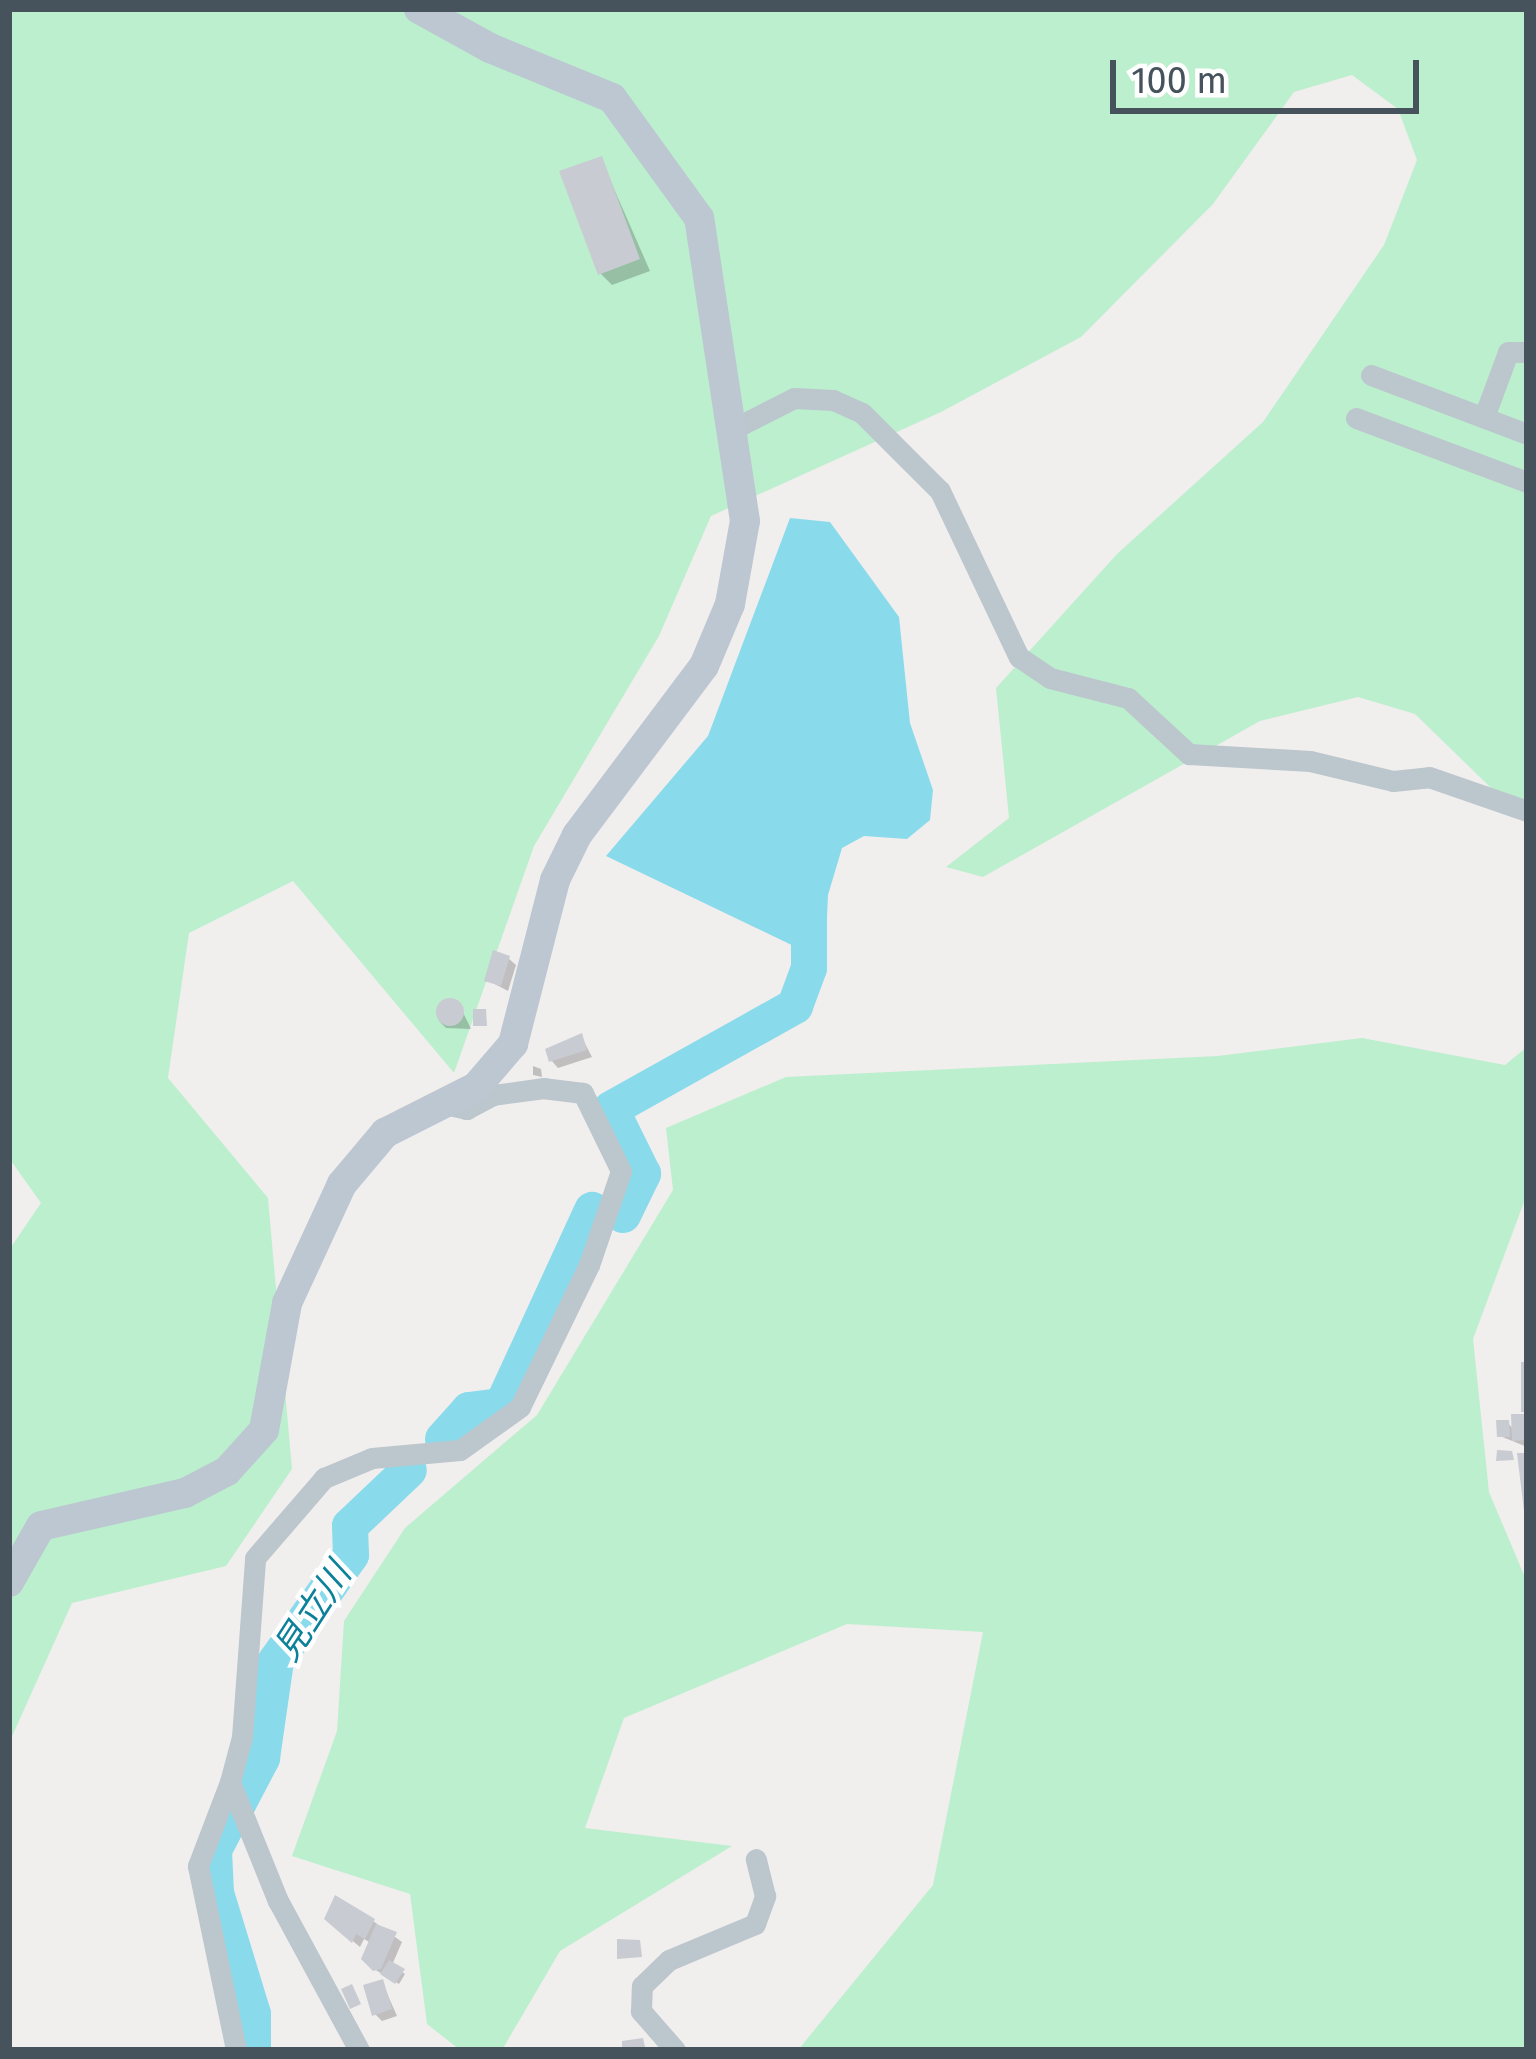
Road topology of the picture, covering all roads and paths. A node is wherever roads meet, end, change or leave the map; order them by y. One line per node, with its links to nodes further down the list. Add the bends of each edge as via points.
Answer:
1 (419, 9): 6 (street, via 490,49 612,98 644,134 704,231 703,281)
2 (1527, 352): 5 (street, via 1508,352)
3 (1371, 375): 5 (street)
4 (1356, 418): 8 (street)
5 (1484, 418): 7 (street)
6 (736, 428): 9 (street, via 803,397 862,413 940,491 1019,657 1050,678 1128,698 1189,754 1310,761 1394,781 1429,777); 10 (street, via 745,521 719,633 704,666 577,835 555,880 513,1044 476,1087)
7 (1527, 434)
8 (1527, 482)
9 (1527, 811)
10 (442, 1103): 11 (street, via 385,1133 343,1184 287,1303 264,1430 226,1471 185,1492 40,1526); 12 (street, via 467,1109 493,1095 583,1093 620,1162 613,1202 520,1407 460,1450 343,1468 307,1491 261,1543 242,1650)
11 (9, 1582)
12 (236, 1797): 14 (street, via 205,1830 198,1866); 15 (street, via 278,1901)
13 (756, 1859): 16 (street, via 765,1896 755,1924 669,1960 642,1986 641,2012)
14 (236, 2050)
15 (359, 2050)
16 (675, 2050)

